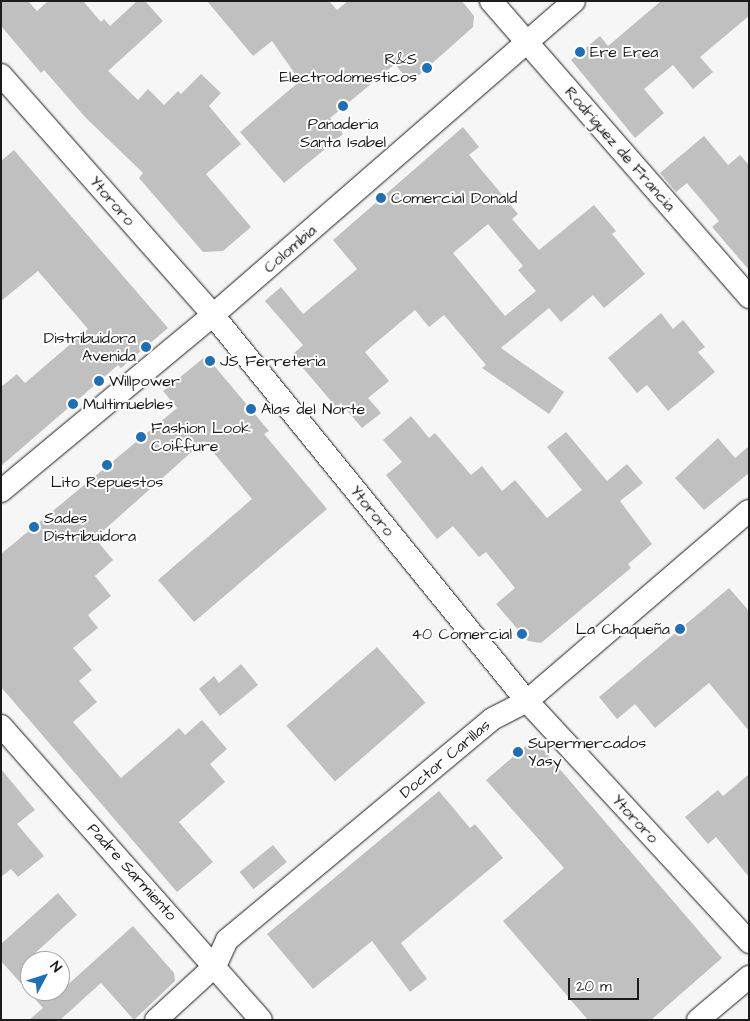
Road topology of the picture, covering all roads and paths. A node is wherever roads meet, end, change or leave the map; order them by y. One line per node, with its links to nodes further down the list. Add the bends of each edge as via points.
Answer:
1 (491, 1): 3 (street, Rodríguez de Francia)
2 (574, 1): 3 (street, Colombia)
3 (527, 43): 5 (street, Rodríguez de Francia); 6 (street, Colombia)
4 (1, 75): 6 (street, Ytororo)
5 (749, 297)
6 (213, 315): 7 (street, Colombia); 9 (street, Ytororo)
7 (1, 491)
8 (749, 511): 9 (street, Doctor Carillas)
9 (527, 701): 11 (street, Ytororo); 12 (street, Doctor Carillas, via 492,719 227,940)
10 (1, 726): 12 (street, Padre Sarmiento)
11 (749, 942)
12 (215, 966): 14 (street, Doctor Carillas); 15 (street, Padre Sarmiento)
13 (749, 977): 16 (street)
14 (156, 1020)
15 (261, 1020)
16 (698, 1020)

